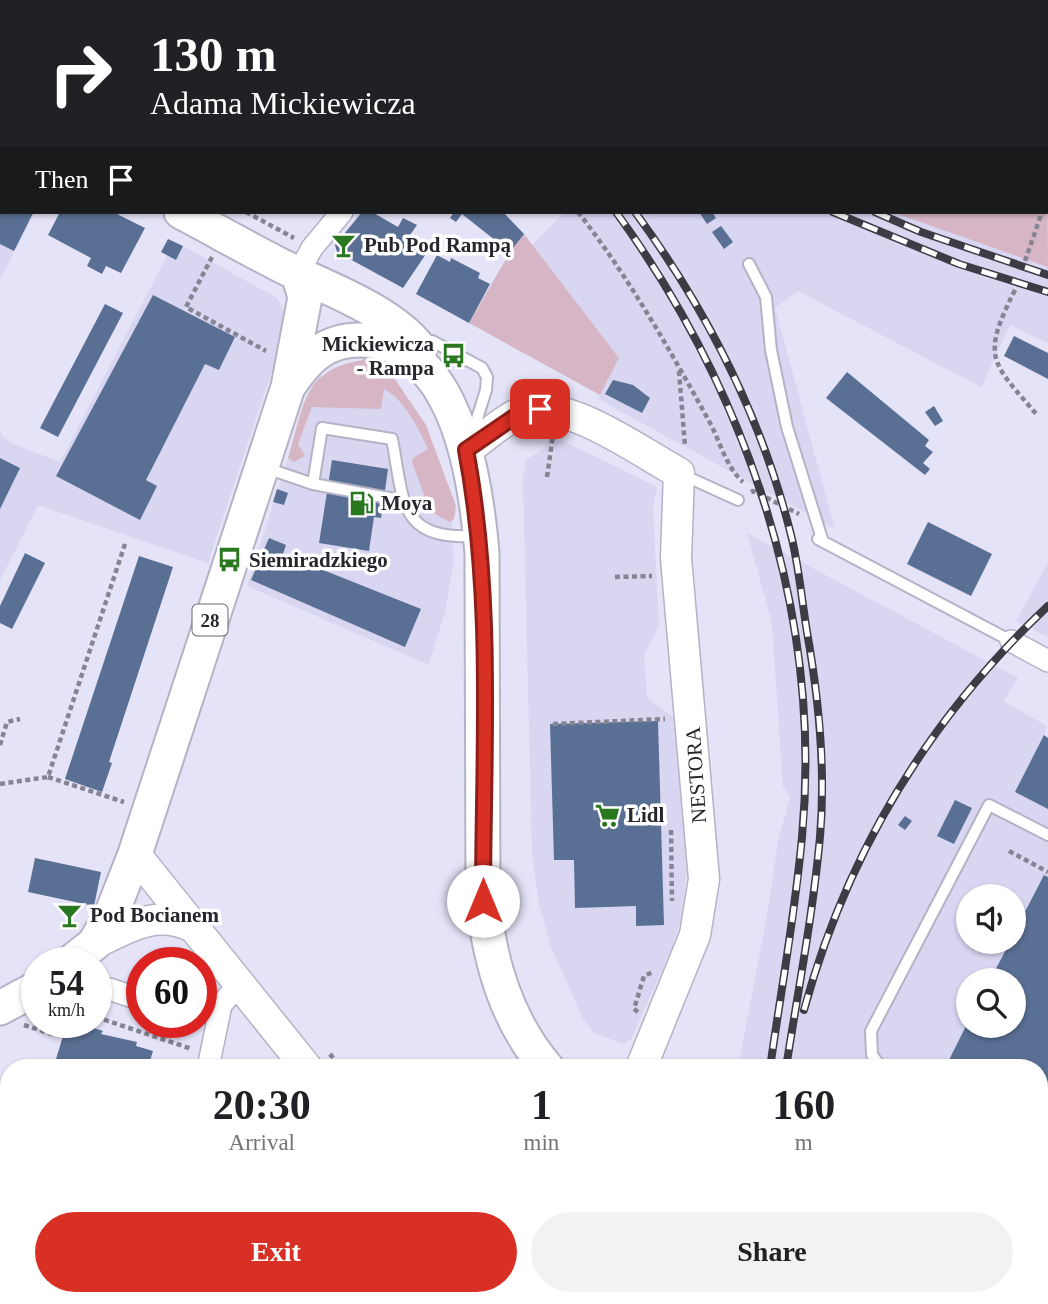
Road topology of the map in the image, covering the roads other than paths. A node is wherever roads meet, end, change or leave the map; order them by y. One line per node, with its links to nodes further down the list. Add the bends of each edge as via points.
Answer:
1 (185, 214): 4 (main road, 28)
2 (340, 214): 4 (street, via 312,248)
3 (749, 264): 15 (lane, via 766,297 771,350 819,540)
4 (298, 274): 5 (main road, 28, via 321,281); 7 (main road, via 305,297)
5 (413, 340): 6 (main road, 28); 8 (lane, via 432,341 482,368 487,377)
6 (435, 379): 7 (main road, 28, via 398,348 372,340 351,340 318,351); 8 (main road, 28)
7 (288, 387): 9 (main road, 28)
8 (466, 450): 10 (street, via 517,415 549,409 578,418); 14 (main road, 28)
9 (260, 466): 11 (lane); 18 (main road, 28)
10 (679, 473): 12 (lane); 30 (street, NESTORA, via 676,558 704,879 695,935)
11 (313, 484): 13 (lane); 13 (lane, via 323,428 392,439)
12 (738, 500)
13 (405, 501): 14 (lane, via 412,519 431,532 447,537)
14 (480, 535): 29 (main road, 28, via 483,901 498,979 516,1024)
15 (1011, 641): 16 (street)
16 (1048, 661)
17 (1048, 835): 31 (lane, via 989,805 871,1031)
18 (135, 854): 19 (street); 20 (main road, 28, via 111,915)
19 (193, 926): 21 (street, via 179,920 147,919); 22 (street)
20 (87, 947)
21 (94, 947)
22 (239, 984): 24 (street); 28 (street)
23 (21, 1001): 25 (main road)
24 (217, 1009)
25 (6, 1014)
26 (208, 1038): 27 (street)
27 (208, 1059)
28 (300, 1059)
29 (541, 1059)
30 (645, 1059)
31 (875, 1059)

